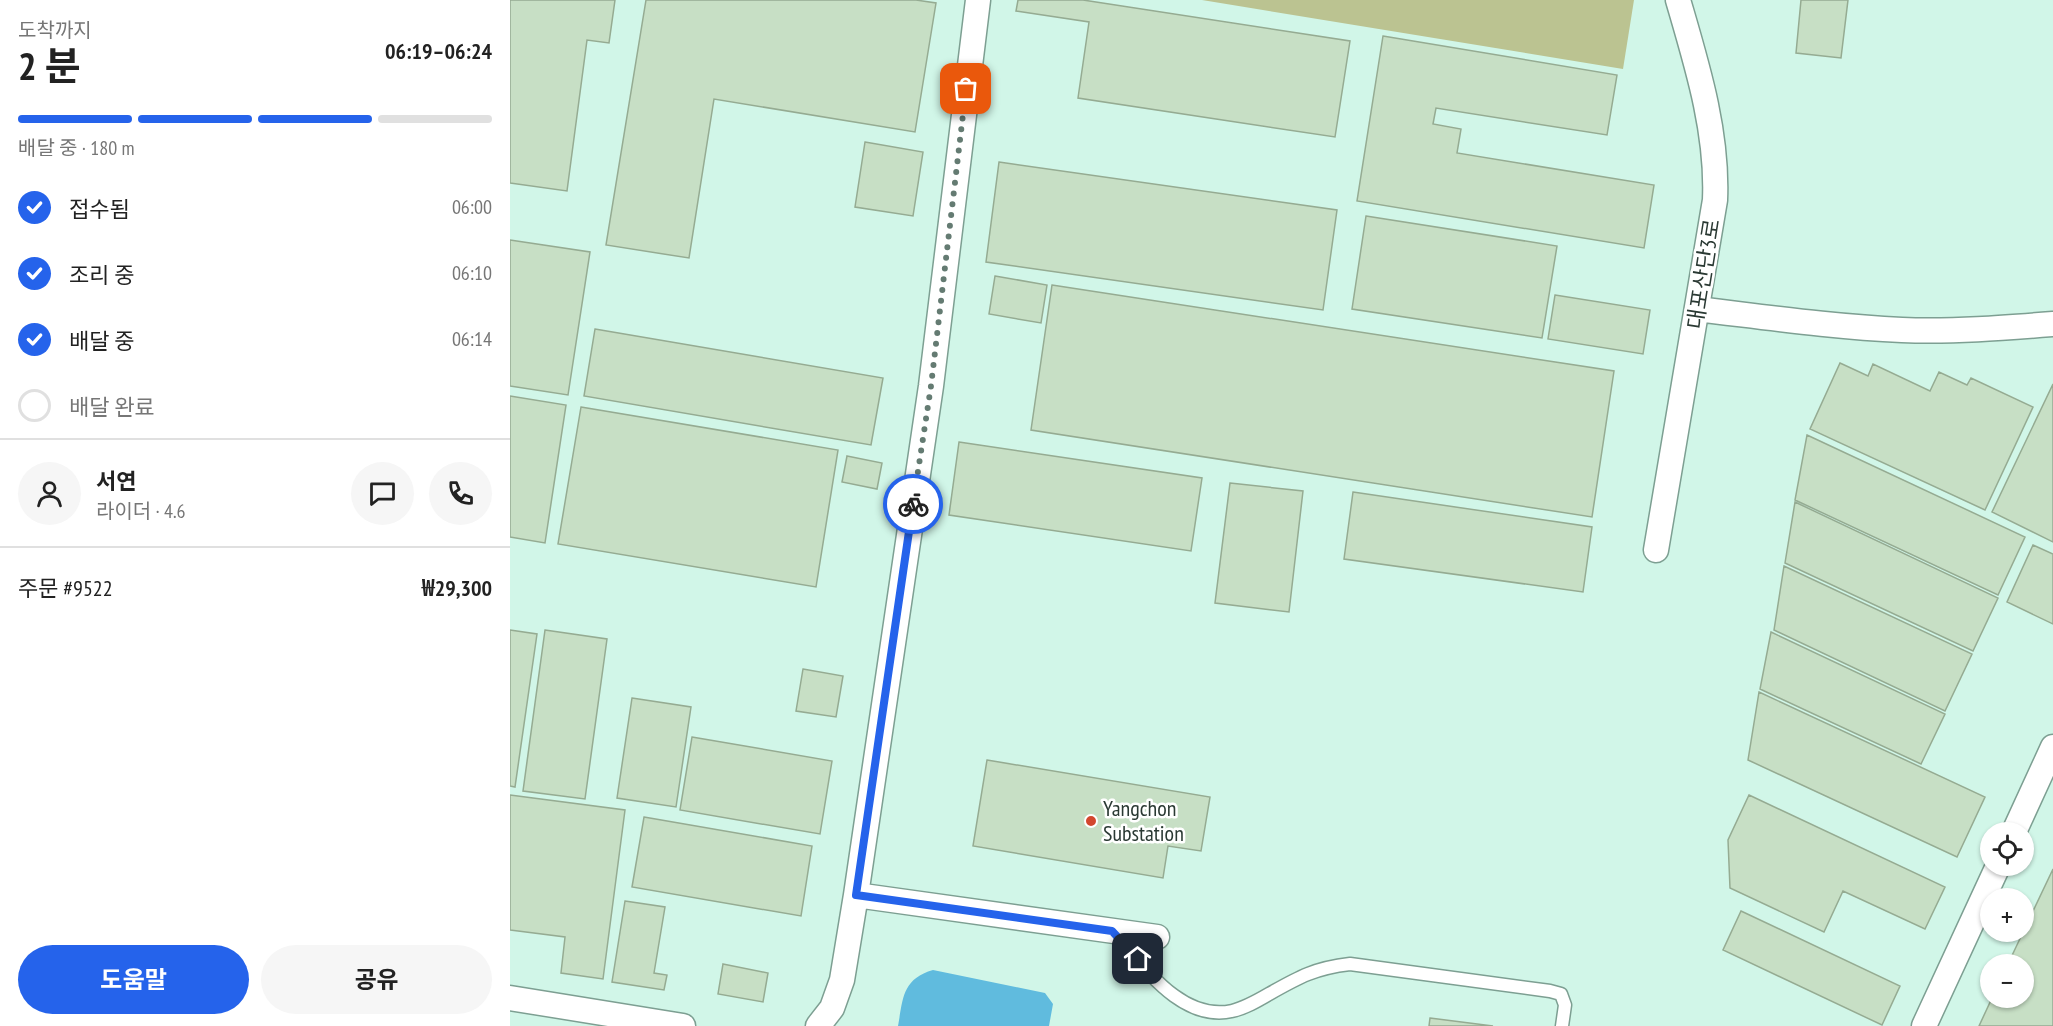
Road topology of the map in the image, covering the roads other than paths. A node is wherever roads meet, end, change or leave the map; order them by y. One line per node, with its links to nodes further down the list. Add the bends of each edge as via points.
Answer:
1 (978, 0): 9 (street, via 931,386)
2 (1678, 0): 3 (street, 대포산단3로, via 1706,102 1716,174)
3 (1697, 309): 4 (street, via 1903,330); 5 (street, 대포산단3로)
4 (2053, 324)
5 (1656, 550)
6 (2053, 747): 7 (street)
7 (2019, 822)
8 (1993, 876): 16 (street)
9 (856, 895): 10 (street); 14 (street, via 842,980 832,1008)
10 (1112, 931): 11 (street); 15 (lane, via 1164,987 1198,1008 1229,1011 1244,1007 1317,969 1350,964 1561,994 1565,1005)
11 (1157, 937)
12 (510, 998): 13 (street)
13 (683, 1026)
14 (818, 1026)
15 (1562, 1026)
16 (1924, 1026)

